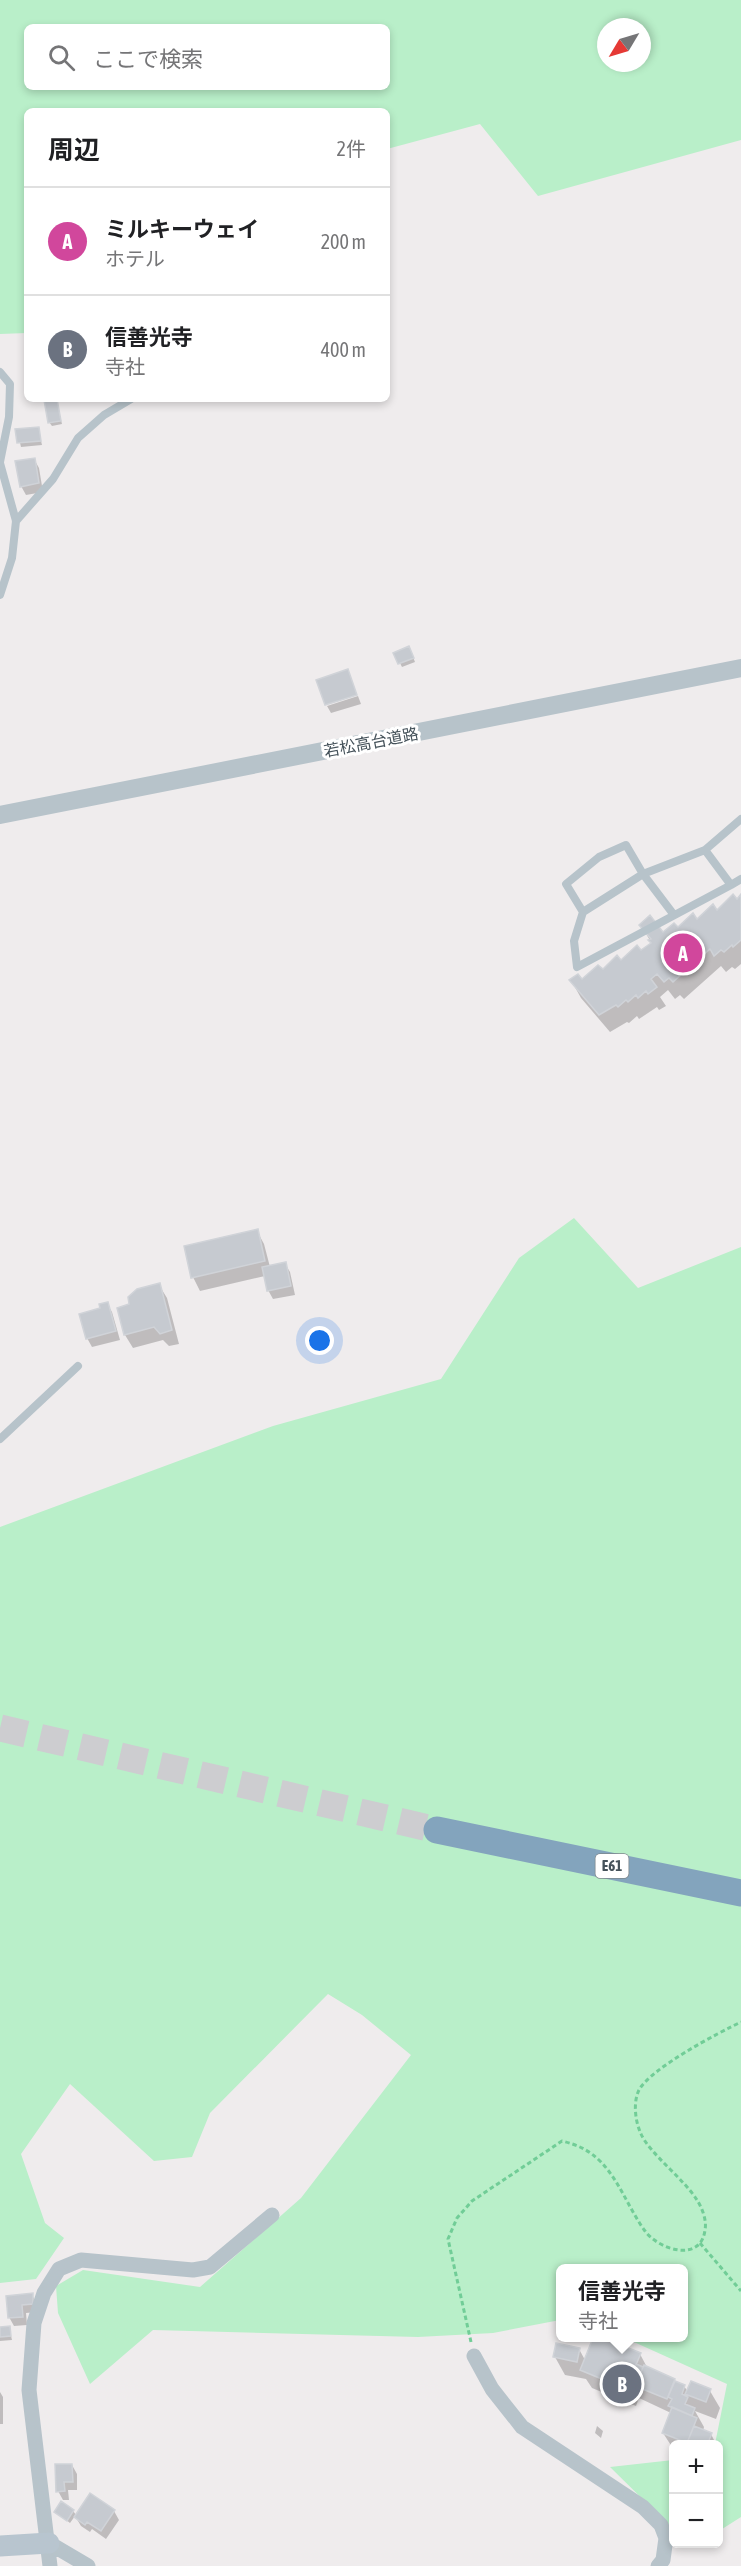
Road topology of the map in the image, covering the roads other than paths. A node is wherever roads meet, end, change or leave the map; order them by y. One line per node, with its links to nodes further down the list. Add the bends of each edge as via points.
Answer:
1 (0, 372): 3 (lane, via 10,384 9,417)
2 (126, 402): 4 (lane, via 78,438 53,479)
3 (0, 463): 4 (lane)
4 (16, 521): 5 (lane, via 12,558)
5 (0, 595)
6 (741, 668): 7 (street, 若松高台道路)
7 (0, 815)
8 (741, 819): 9 (lane)
9 (705, 850): 10 (lane); 12 (lane)
10 (643, 874): 13 (lane); 13 (lane, via 626,845 599,858 566,884); 14 (lane)
11 (741, 879): 12 (lane)
12 (731, 885): 14 (lane)
13 (583, 912): 14 (lane, via 574,941 577,968)
14 (674, 915)
15 (78, 1366): 16 (lane)
16 (0, 1439)
17 (437, 1830): 18 (highway, E61)
18 (741, 1893)
19 (272, 2214): 21 (street, via 210,2266 164,2269 81,2260 59,2269 44,2293 34,2323 29,2390)
20 (474, 2356): 25 (street, via 492,2389 522,2427 643,2507 661,2525 666,2538 663,2560)
21 (49, 2543): 22 (main road); 23 (street); 24 (street)
22 (0, 2546)
23 (50, 2566)
24 (88, 2566)
25 (658, 2566)

